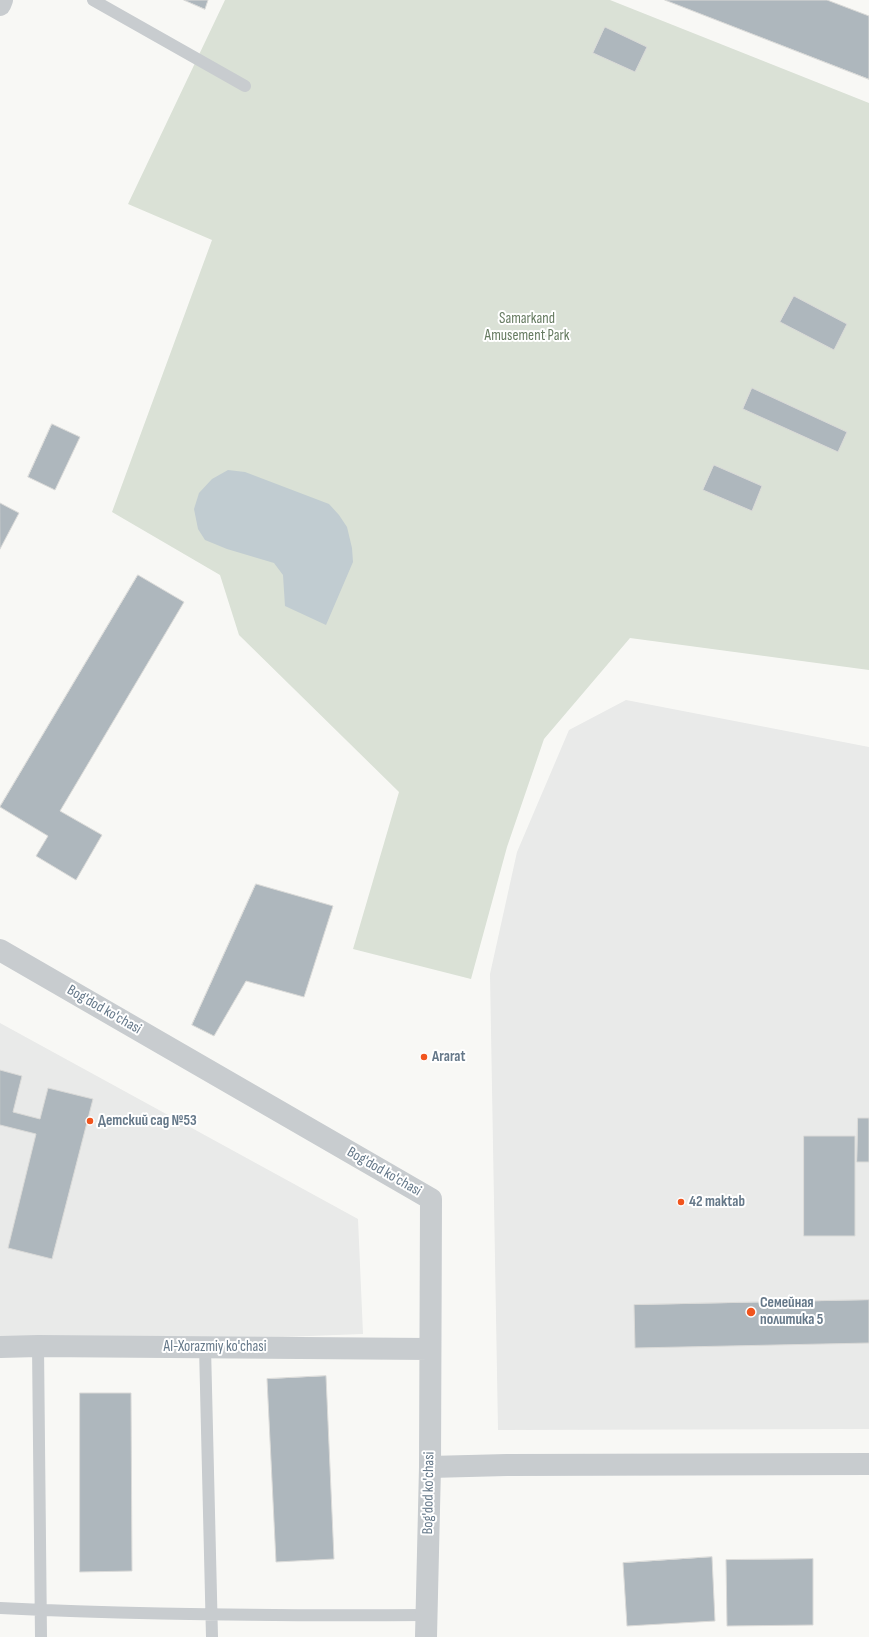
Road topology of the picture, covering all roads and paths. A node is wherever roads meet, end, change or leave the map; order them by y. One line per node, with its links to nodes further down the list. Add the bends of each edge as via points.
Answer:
1 (2, 0): 3 (street)
2 (93, 0): 4 (lane)
3 (0, 5)
4 (245, 86)
5 (0, 950): 9 (street, Bog'dod ko'chasi, via 430,1199)
6 (38, 1346): 7 (street, Al-Xorazmiy ko'chasi); 8 (street, Al-Xorazmiy ko'chasi); 13 (lane)
7 (0, 1347)
8 (205, 1347): 9 (street, Al-Xorazmiy ko'chasi); 14 (lane)
9 (430, 1349): 11 (street, Bog'dod ko'chasi)
10 (869, 1464): 11 (street)
11 (430, 1467): 15 (street, Bog'dod ko'chasi)
12 (0, 1608): 13 (lane)
13 (40, 1610): 14 (lane); 16 (lane)
14 (211, 1614): 15 (lane); 17 (lane)
15 (428, 1615): 18 (street, Bog'dod ko'chasi)
16 (41, 1637)
17 (212, 1637)
18 (426, 1637)

